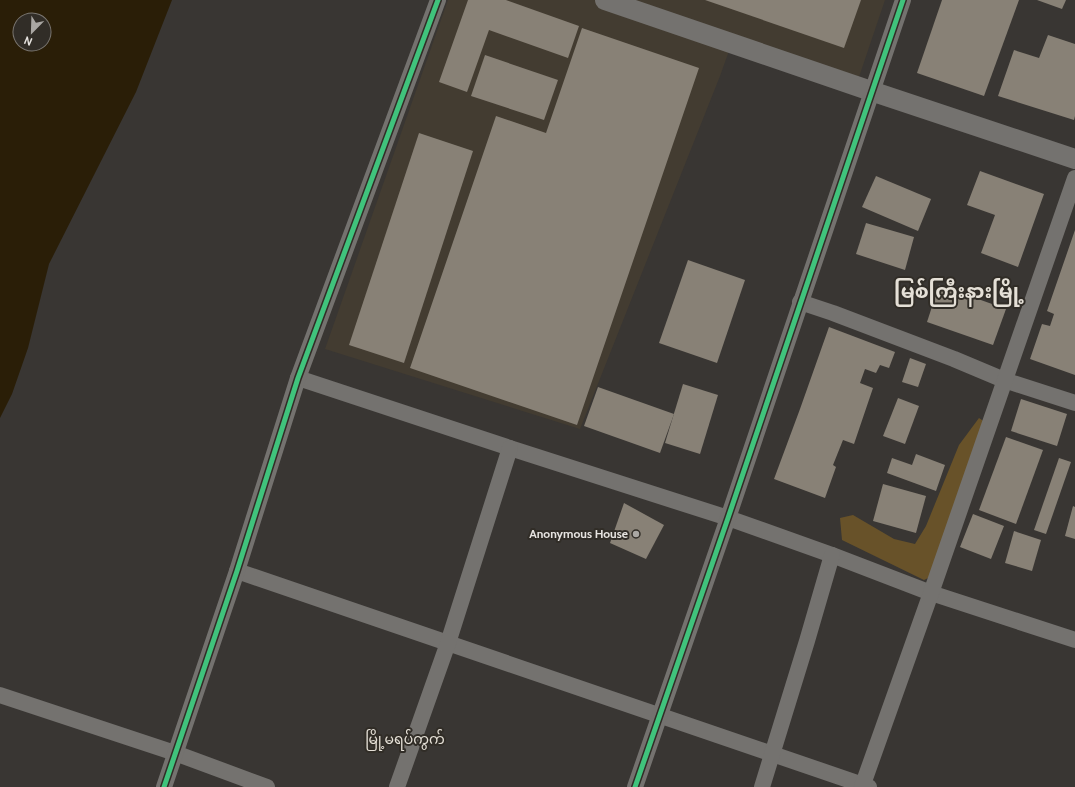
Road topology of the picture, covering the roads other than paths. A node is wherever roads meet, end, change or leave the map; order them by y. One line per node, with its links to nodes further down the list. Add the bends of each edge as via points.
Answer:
1 (438, 0): 8 (street)
2 (605, 0): 4 (street)
3 (903, 0): 4 (street)
4 (871, 91): 5 (street); 7 (street)
5 (1075, 159)
6 (1075, 178): 9 (street)
7 (800, 302): 9 (street); 12 (street)
8 (298, 378): 11 (street); 14 (street)
9 (1004, 380): 10 (street); 15 (street)
10 (1075, 403)
11 (510, 448): 12 (street); 17 (street)
12 (728, 518): 13 (street); 19 (street)
13 (832, 555): 15 (street); 21 (street)
14 (237, 570): 17 (street); 20 (street)
15 (931, 593): 16 (street); 22 (street)
16 (1075, 640)
17 (448, 643): 19 (street); 25 (street)
18 (0, 695): 20 (street)
19 (660, 715): 21 (street); 26 (street)
20 (175, 753): 23 (street); 24 (street)
21 (773, 754): 22 (street); 27 (street)
22 (864, 786)
23 (164, 787)
24 (267, 787)
25 (398, 787)
26 (635, 787)
27 (762, 787)

